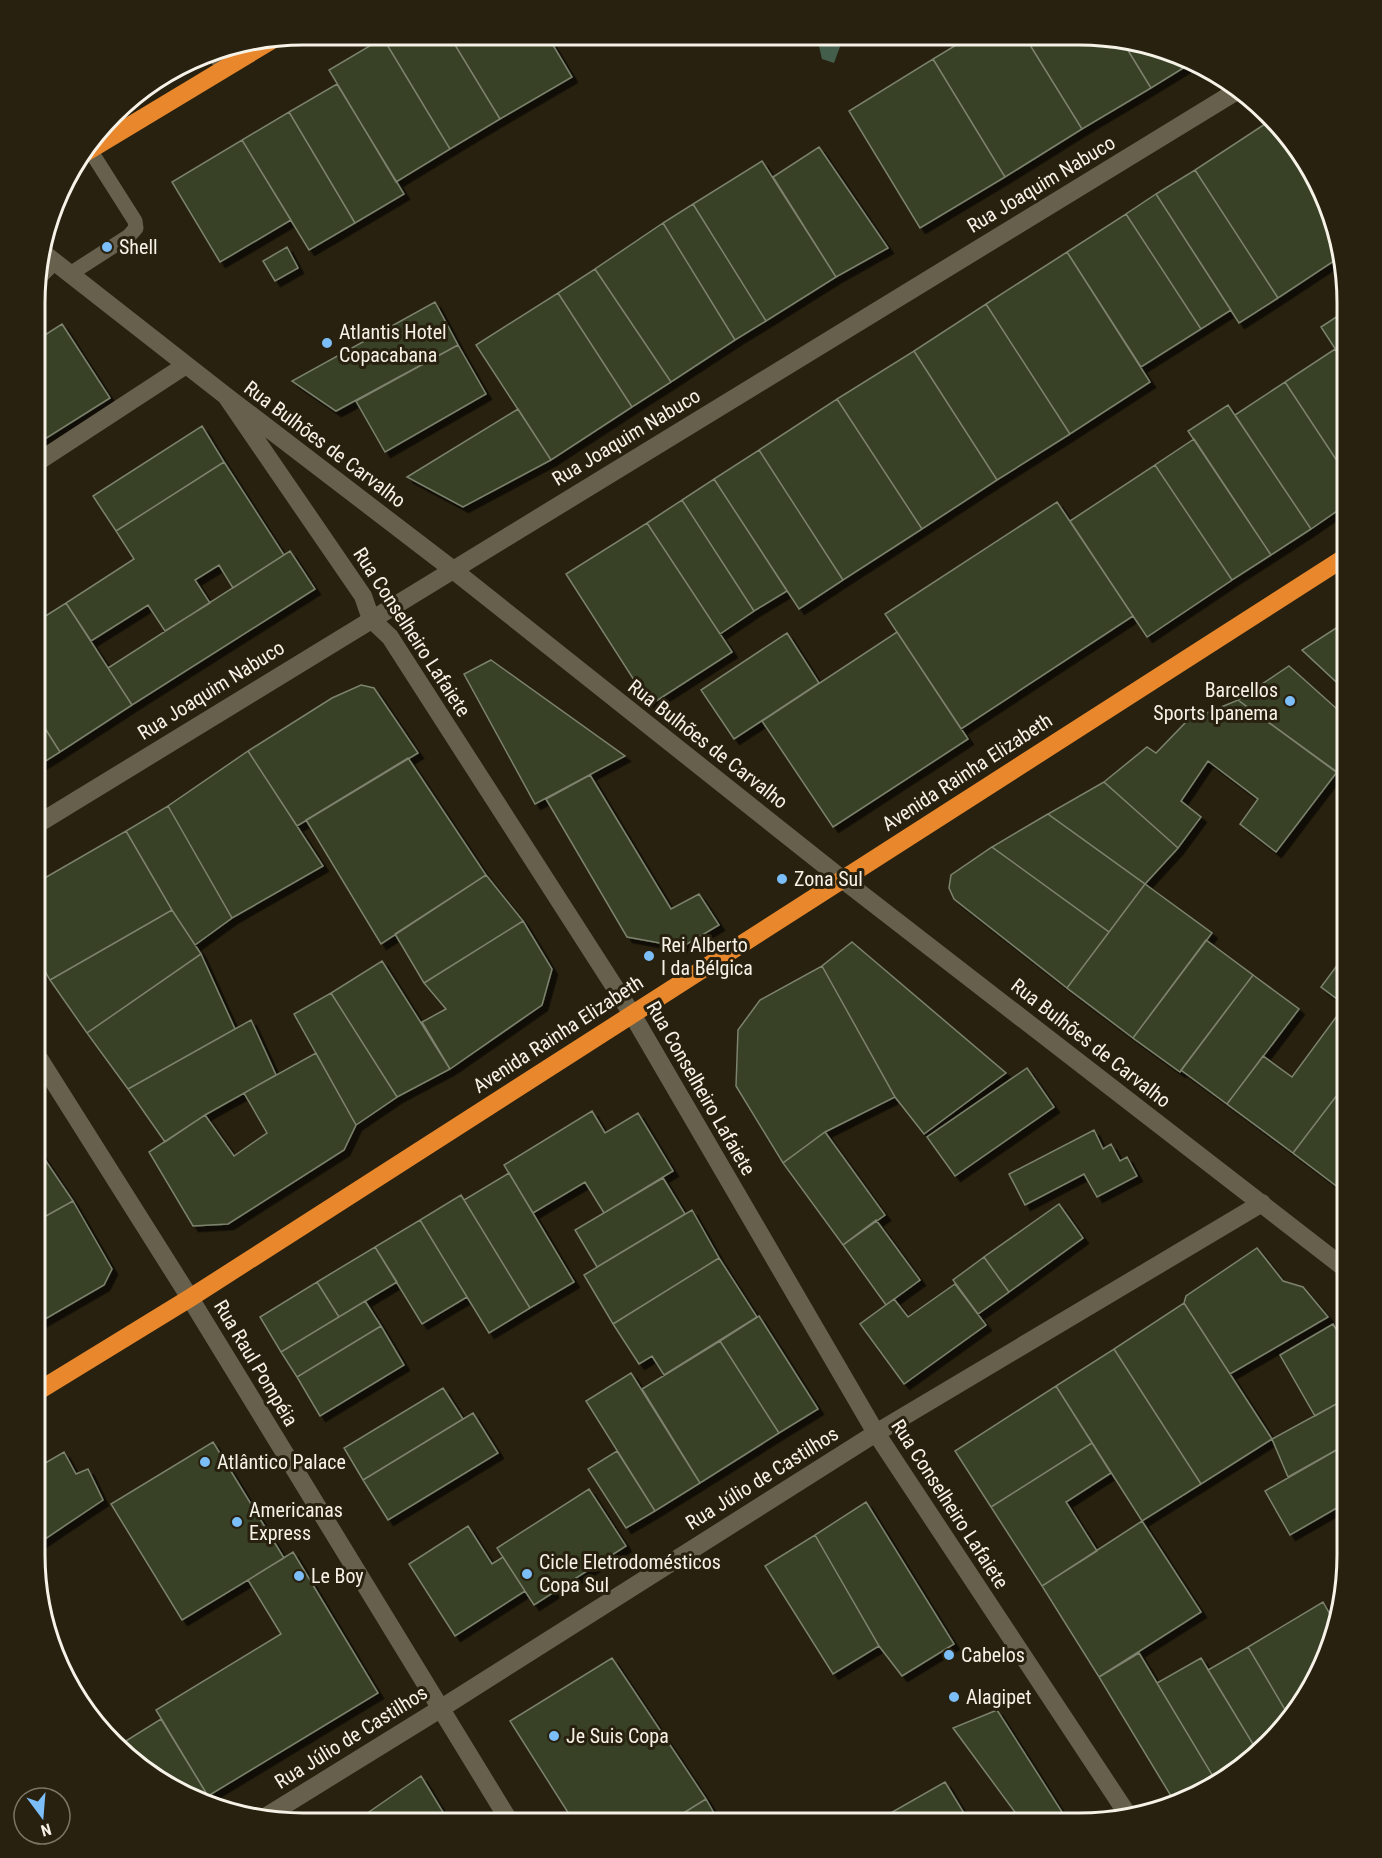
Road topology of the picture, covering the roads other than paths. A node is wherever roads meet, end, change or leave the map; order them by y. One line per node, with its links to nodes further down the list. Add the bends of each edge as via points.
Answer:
1 (256, 49): 3 (highway)
2 (218, 60): 3 (lane)
3 (224, 69): 5 (highway)
4 (1231, 95): 13 (street, Rua Joaquim Nabuco)
5 (100, 144)
6 (90, 158): 8 (lane, via 136,228)
7 (49, 258): 8 (street, Rua Bulhões de Carvalho)
8 (70, 274): 9 (street, Rua Bulhões de Carvalho)
9 (186, 365): 10 (street, Rua Bulhões de Carvalho); 11 (street)
10 (226, 396): 13 (street, Rua Bulhões de Carvalho); 14 (street, Rua Conselheiro Lafaiete, via 363,596)
11 (45, 457)
12 (1337, 562): 16 (highway, Avenida Rainha Elizabeth)
13 (452, 569): 14 (street, Rua Joaquim Nabuco); 16 (street, Rua Bulhões de Carvalho)
14 (371, 618): 15 (street, Rua Joaquim Nabuco); 17 (street, Rua Conselheiro Lafaiete, via 390,637)
15 (45, 819)
16 (842, 879): 17 (highway, Avenida Rainha Elizabeth); 19 (street, Rua Bulhões de Carvalho)
17 (632, 1014): 21 (highway, Avenida Rainha Elizabeth); 23 (street, Rua Conselheiro Lafaiete)
18 (45, 1068): 21 (street, Rua Raul Pompéia)
19 (1262, 1203): 20 (street, Rua Bulhões de Carvalho); 23 (street, Rua Júlio de Castilhos)
20 (1337, 1262)
21 (190, 1298): 22 (highway, Avenida Rainha Elizabeth); 24 (street, Rua Raul Pompéia)
22 (45, 1387)
23 (876, 1433): 24 (street, Rua Júlio de Castilhos); 25 (street, Rua Conselheiro Lafaiete)
24 (440, 1709): 26 (street, Rua Júlio de Castilhos); 27 (street, Rua Raul Pompéia)
25 (1124, 1809)
26 (274, 1811)
27 (499, 1813)

